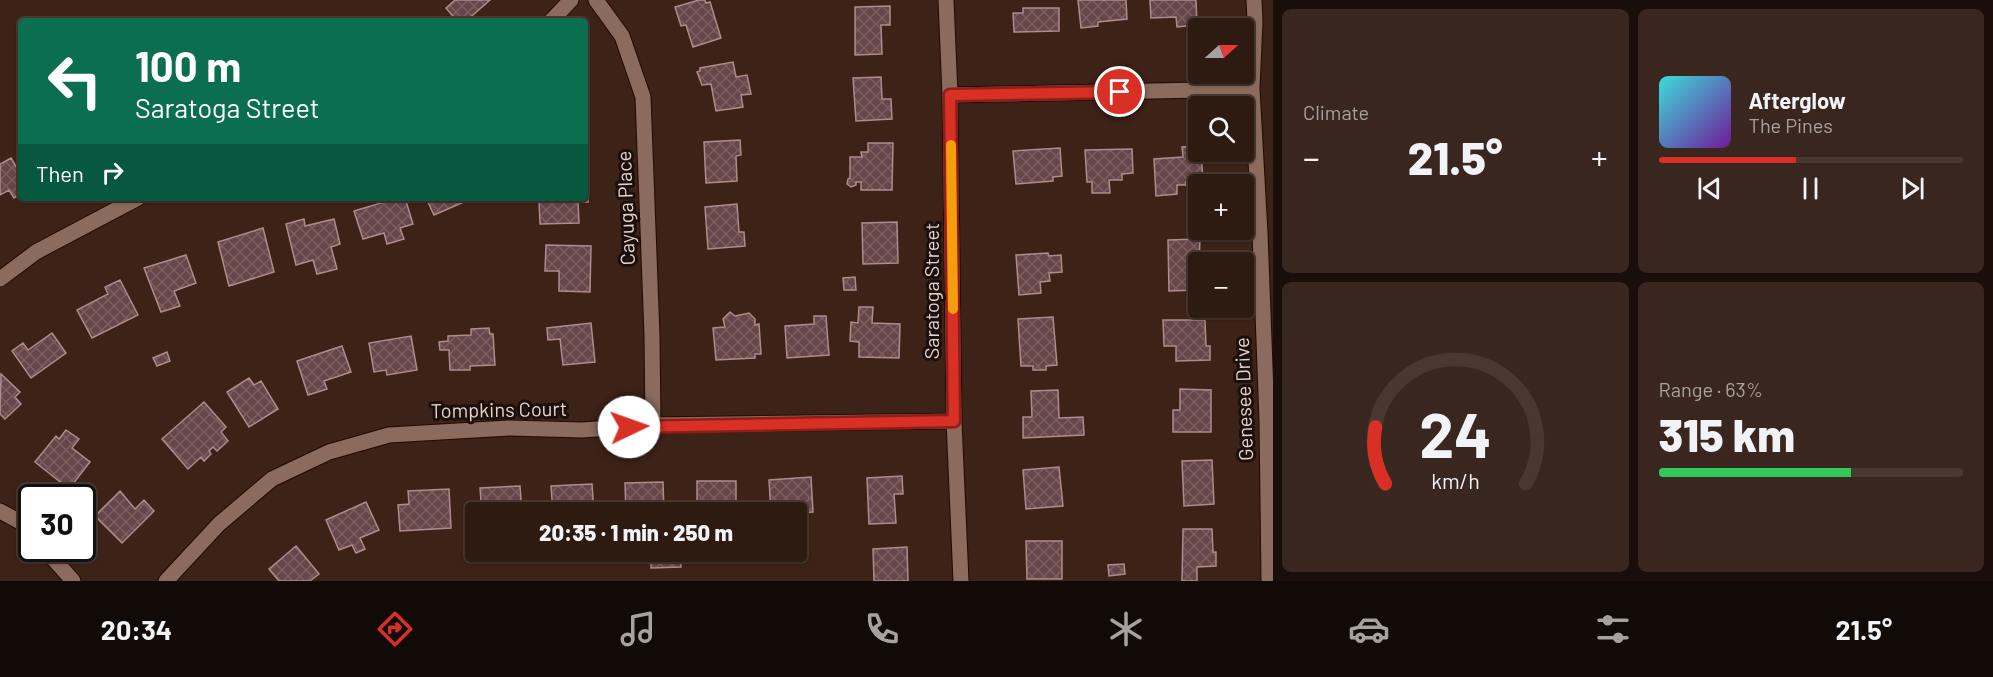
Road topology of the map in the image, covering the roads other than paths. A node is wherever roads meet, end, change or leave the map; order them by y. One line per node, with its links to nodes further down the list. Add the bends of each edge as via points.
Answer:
1 (571, 0): 5 (street)
2 (596, 0): 11 (street, Cayuga Place, via 622,36 643,97)
3 (946, 0): 7 (street, Saratoga Street)
4 (1254, 0): 6 (street, Genesee Drive)
5 (554, 18)
6 (1252, 89): 7 (street); 18 (street, Genesee Drive, via 1267,421)
7 (950, 95): 10 (street, Saratoga Street)
8 (132, 201): 9 (street, via 36,252)
9 (0, 279)
10 (954, 421): 11 (street, Tompkins Court); 17 (street, Saratoga Street)
11 (653, 425): 16 (street, Tompkins Court, via 389,435 329,452 272,479 219,524)
12 (0, 511): 13 (street)
13 (18, 521)
14 (56, 562): 15 (street)
15 (73, 581)
16 (166, 581)
17 (961, 581)
18 (1269, 581)

